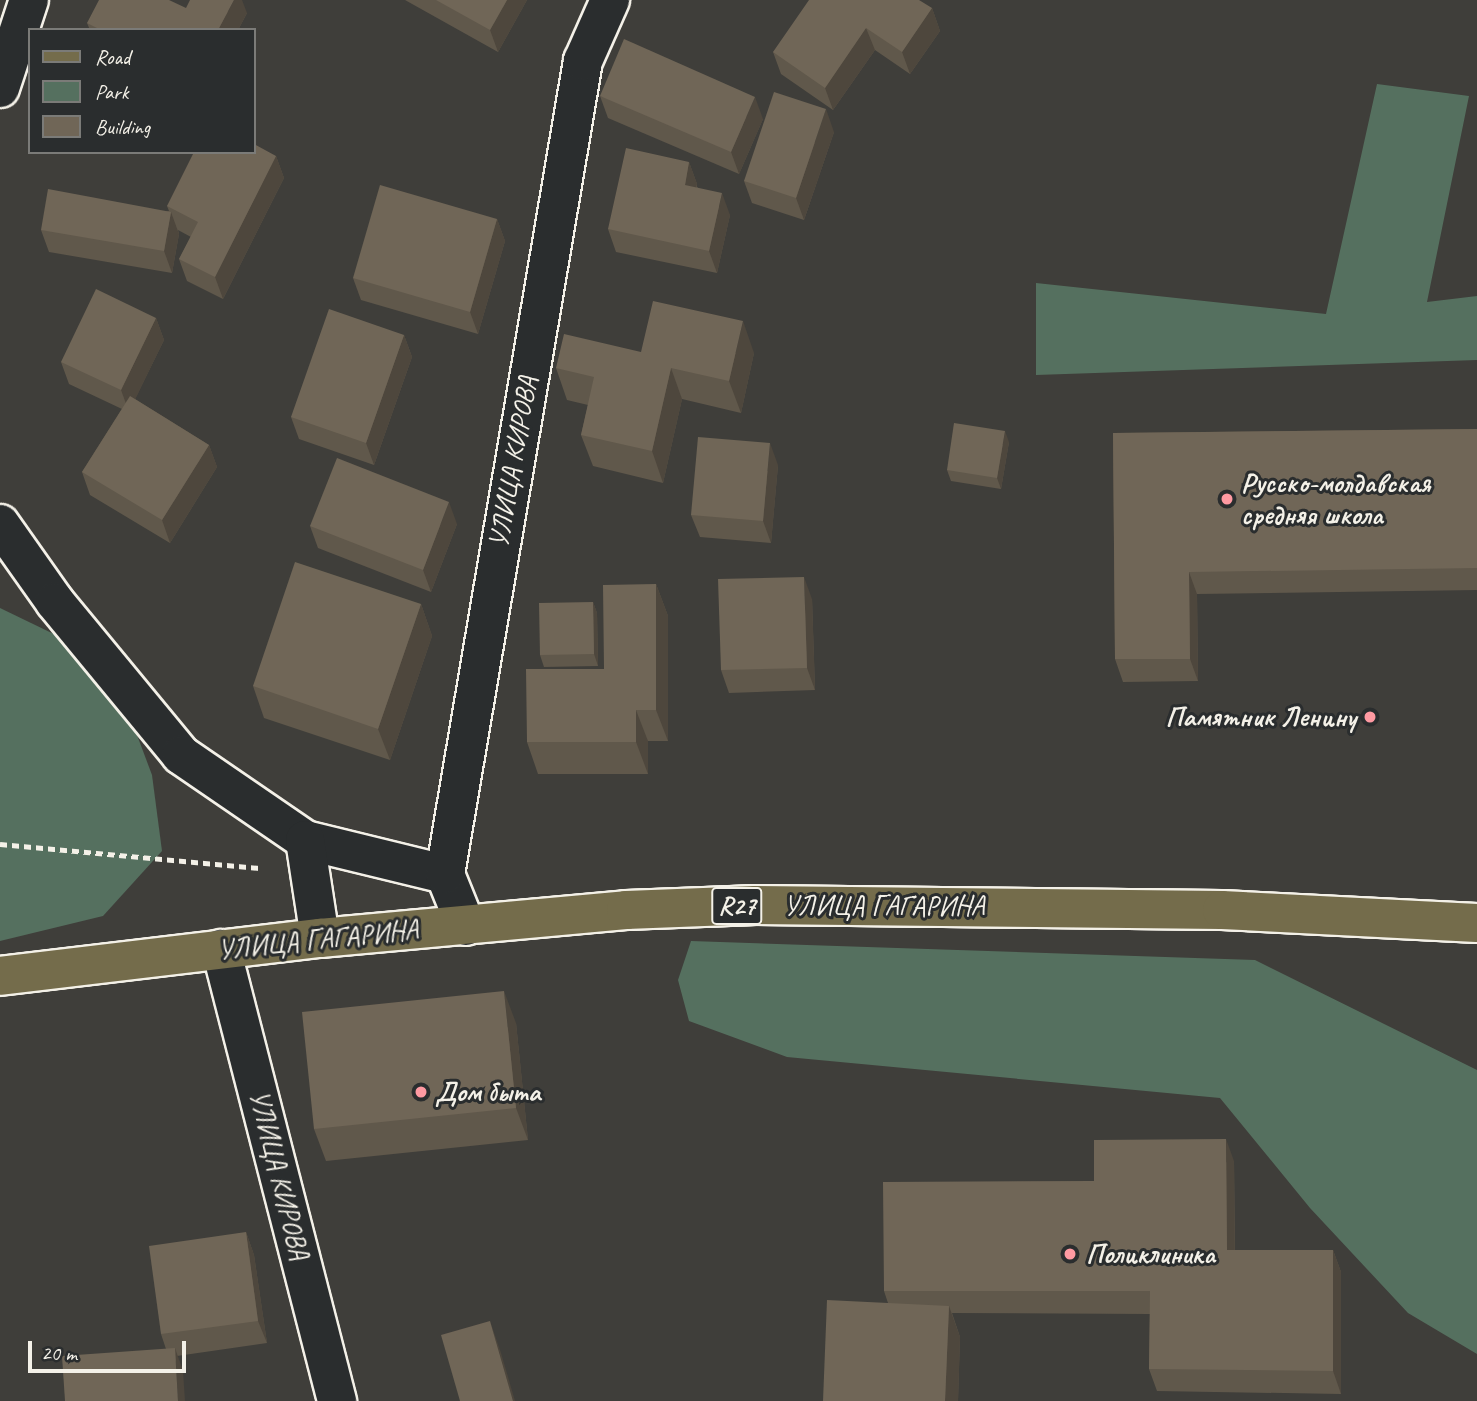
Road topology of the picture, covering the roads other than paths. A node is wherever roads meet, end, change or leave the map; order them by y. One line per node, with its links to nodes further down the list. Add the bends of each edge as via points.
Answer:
1 (29, 0): 3 (street)
2 (610, 0): 6 (street, УЛИЦА КИРОВА, via 583,61)
3 (0, 88)
4 (0, 524): 5 (street, via 55,602 181,755)
5 (307, 856): 6 (street); 9 (street)
6 (445, 874): 8 (street)
7 (1477, 923): 8 (main road, УЛИЦА ГАГАРИНА / R27, via 1222,910 908,904 626,910)
8 (466, 926): 9 (main road, УЛИЦА ГАГАРИНА / R27)
9 (320, 938): 10 (main road, УЛИЦА ГАГАРИНА / R27)
10 (221, 949): 11 (main road, УЛИЦА ГАГАРИНА / R27); 12 (street, УЛИЦА КИРОВА)
11 (0, 976)
12 (337, 1401)

